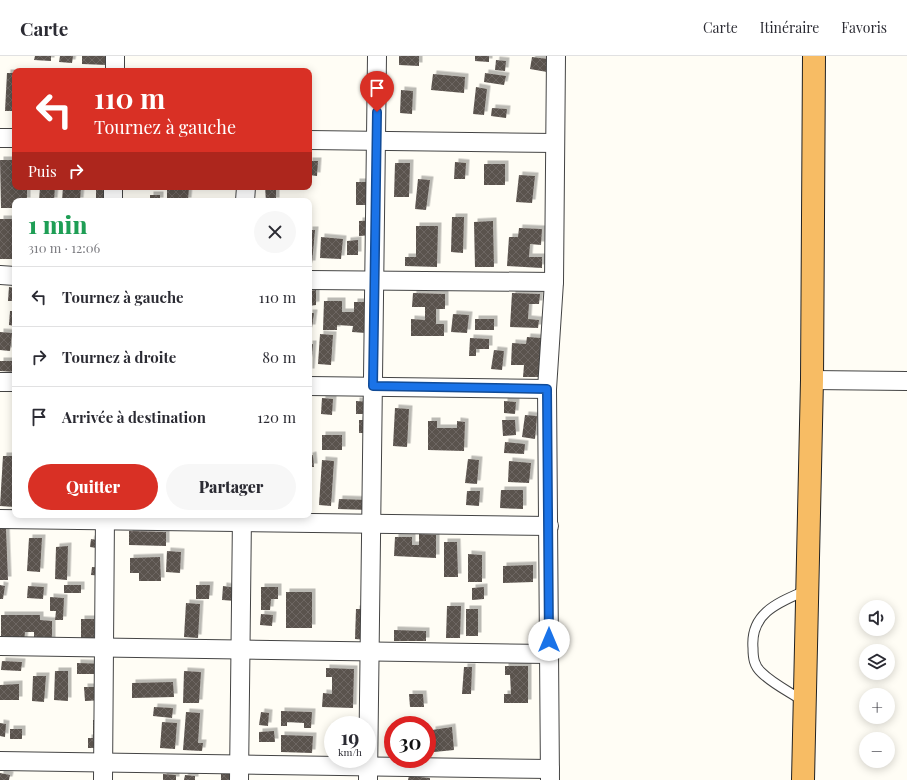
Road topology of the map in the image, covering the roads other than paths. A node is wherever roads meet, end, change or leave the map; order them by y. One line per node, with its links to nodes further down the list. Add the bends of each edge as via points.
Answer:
1 (115, 56): 5 (street)
2 (377, 56): 9 (street)
3 (556, 56): 10 (street)
4 (814, 56): 16 (highway)
5 (115, 68)
6 (0, 138): 7 (street)
7 (12, 138)
8 (312, 140): 9 (street)
9 (376, 141): 10 (street); 14 (street)
10 (555, 143): 15 (street)
11 (0, 275): 12 (street)
12 (12, 276)
13 (312, 280): 14 (street)
14 (374, 280): 15 (street); 21 (street)
15 (554, 282): 22 (street)
16 (812, 380): 17 (street); 28 (highway)
17 (907, 381)
18 (0, 382): 19 (street)
19 (12, 382)
20 (312, 386): 21 (street)
21 (373, 386): 22 (street); 26 (street)
22 (547, 389): 27 (street)
23 (105, 518): 24 (street); 25 (street); 30 (street)
24 (0, 519)
25 (242, 519): 26 (street); 31 (street)
26 (371, 523): 27 (street); 32 (street)
27 (549, 526): 33 (street)
28 (807, 590): 34 (highway); 34 (lane, via 773,605 760,618 752,636 754,662 762,674)
29 (0, 646): 30 (street)
30 (104, 648): 31 (street); 36 (street)
31 (240, 650): 32 (street); 37 (street)
32 (370, 651): 33 (street); 38 (street)
33 (549, 654): 39 (street)
34 (804, 701): 41 (highway)
35 (0, 761): 36 (street)
36 (103, 762): 37 (street); 40 (street)
37 (239, 772): 38 (street)
38 (368, 773): 39 (street)
39 (550, 775)
40 (103, 780)
41 (803, 780)

